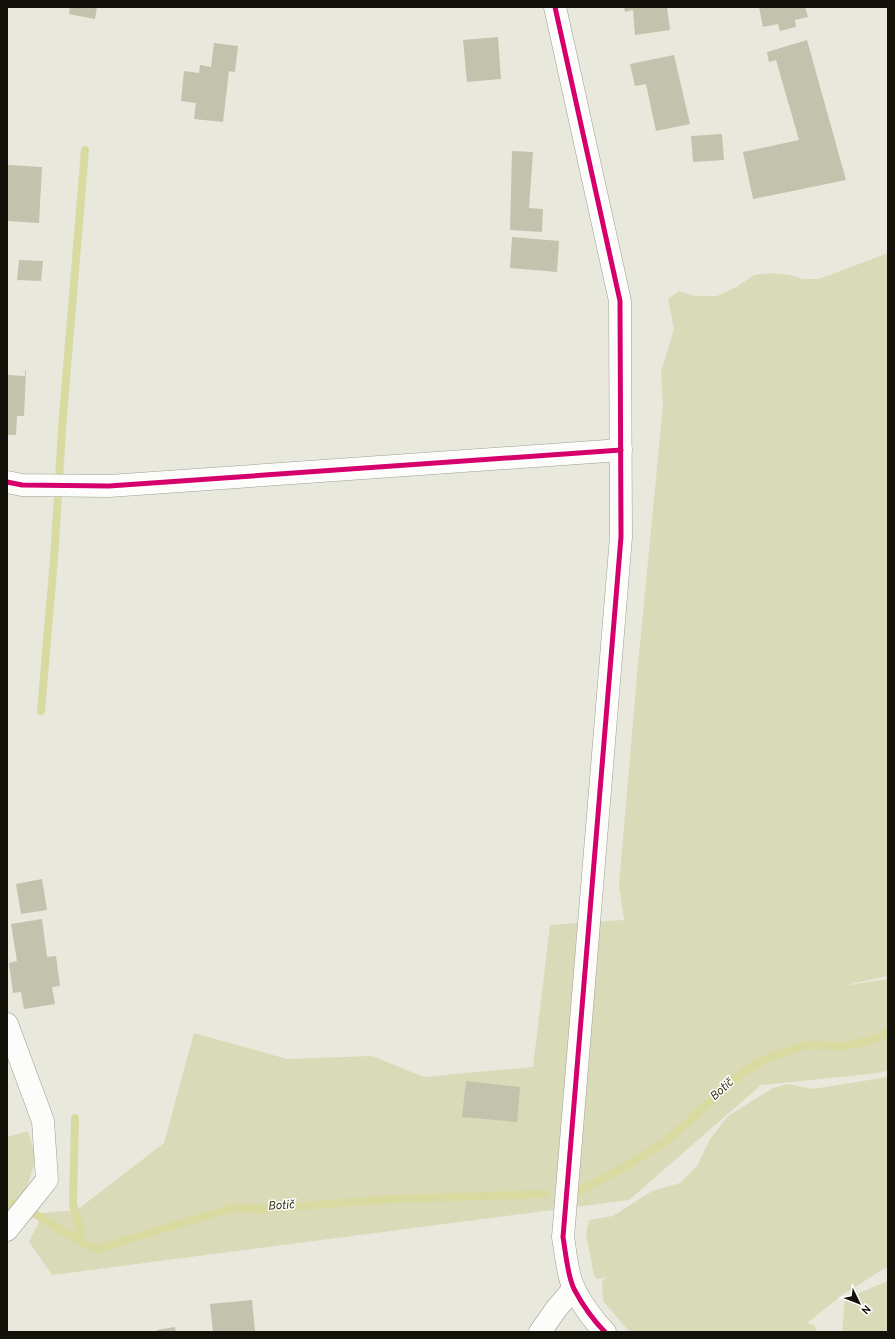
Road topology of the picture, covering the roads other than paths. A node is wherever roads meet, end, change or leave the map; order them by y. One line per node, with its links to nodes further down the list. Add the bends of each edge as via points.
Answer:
1 (555, 7): 2 (street, via 620,301)
2 (621, 450): 3 (street, via 109,486); 6 (street, via 621,537 563,1237)
3 (14, 484)
4 (7, 1024): 5 (street, via 43,1121 47,1180)
5 (7, 1230)
6 (574, 1288): 7 (street); 8 (street, via 588,1311)
7 (540, 1332)
8 (606, 1332)

